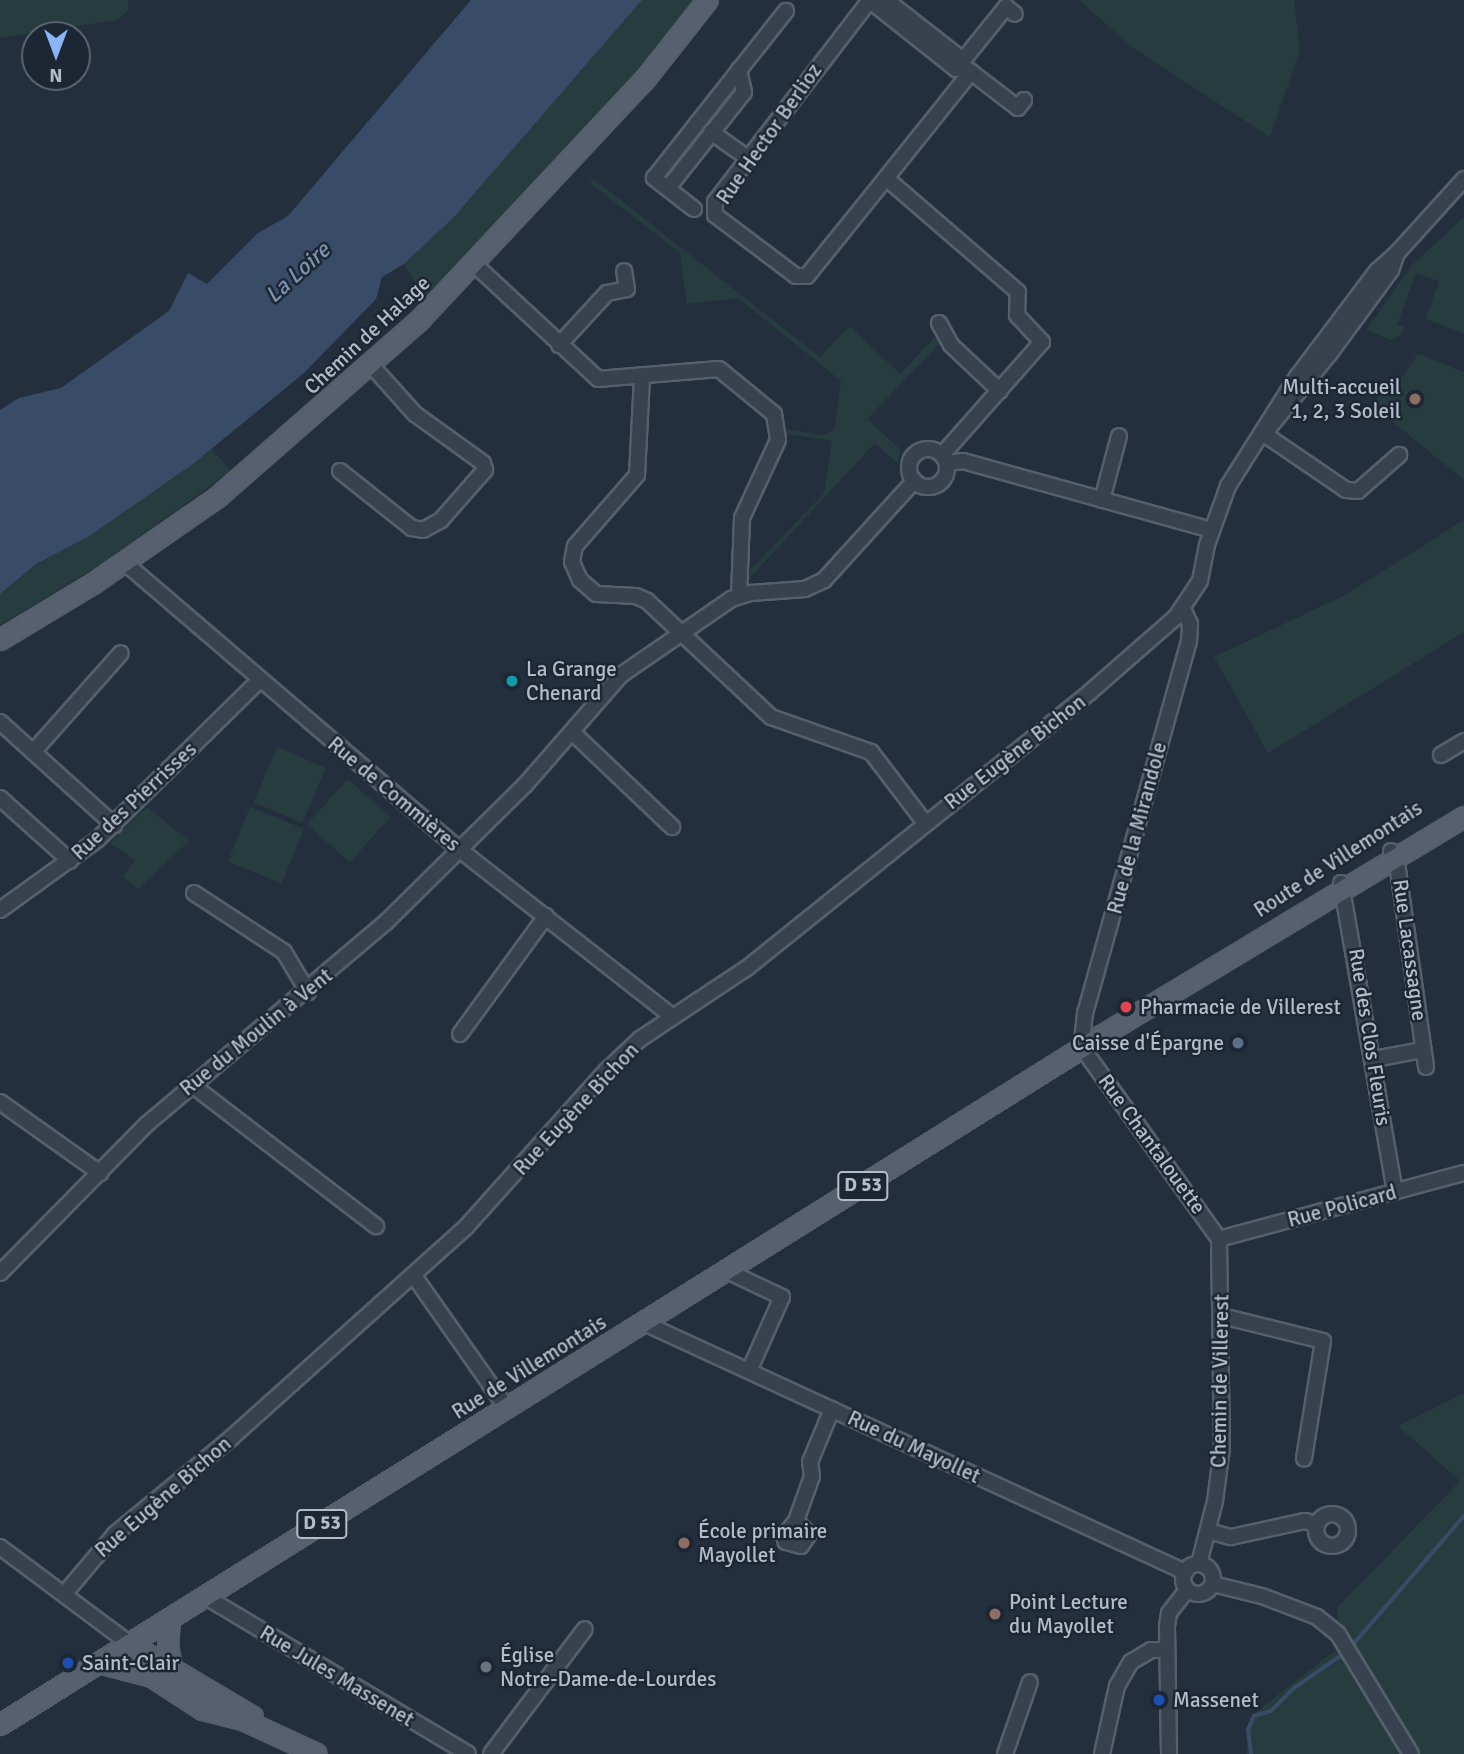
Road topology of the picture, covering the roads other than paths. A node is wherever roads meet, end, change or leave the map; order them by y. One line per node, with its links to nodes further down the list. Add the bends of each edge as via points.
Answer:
1 (708, 0): 15 (main road, Chemin de Halage, via 644,81)
2 (869, 0): 6 (street); 10 (street, Rue Hector Berlioz)
3 (886, 0): 6 (street)
4 (786, 11): 7 (street)
5 (1015, 15): 6 (street, via 1006,7)
6 (962, 66): 8 (street, via 1018,108); 11 (street)
7 (739, 70): 9 (street, via 744,92); 13 (street, via 654,178)
8 (1024, 100)
9 (711, 132): 10 (street); 13 (street)
10 (749, 159): 11 (street, Rue Hector Berlioz, via 715,202 715,215 796,276 807,275)
11 (886, 178): 21 (street, via 1017,292 1017,314 1042,342)
12 (1464, 179): 22 (street, Rue Eugène Bichon, via 1396,253 1391,270 1343,326)
13 (668, 188): 14 (street)
14 (694, 209)
15 (474, 264): 18 (street); 19 (main road, Chemin de Halage)
16 (624, 271): 18 (street, via 627,289 607,293)
17 (939, 323): 21 (street, via 951,345)
18 (559, 345): 20 (street, via 598,379)
19 (371, 365): 26 (street, via 415,414 483,463 485,470 441,520 423,530 412,528); 30 (main road, Chemin de Halage, via 218,497)
20 (642, 377): 31 (street, via 719,369 778,420 775,449 742,518); 33 (street, via 637,475 580,540 572,562 580,580 596,594 636,596)
21 (1000, 391): 25 (street)
22 (1264, 434): 24 (street, via 1346,490 1358,491); 29 (street, Rue Eugène Bichon, via 1228,486)
23 (1119, 436): 28 (street)
24 (1399, 455)
25 (944, 459): 27 (street, via 946,476 937,485 925,488); 27 (street, via 930,449 917,452 909,470); 28 (street, via 963,460)
26 (340, 471)
27 (914, 481): 31 (street, via 824,580 805,589)
28 (1102, 500): 29 (street)
29 (1211, 530): 32 (street, Rue Eugène Bichon, via 1200,581)
30 (124, 562): 34 (main road, Chemin de Halage); 36 (street, Rue de Commières)
31 (739, 595): 33 (street, Rue du Moulin à Vent)
32 (1183, 609): 44 (street, Rue Eugène Bichon, via 1090,692); 57 (street, Rue de la Mirandole, via 1191,624 1189,641 1085,1013)
33 (680, 633): 38 (street, Rue du Moulin à Vent, via 611,686); 44 (street, via 771,717 871,752)
34 (0, 640)
35 (121, 653): 40 (street)
36 (259, 681): 45 (street, Rue des Pierrisses); 47 (street, Rue de Commières)
37 (0, 722): 40 (street)
38 (572, 732): 46 (street); 47 (street, Rue du Moulin à Vent)
39 (1464, 741): 41 (street)
40 (33, 752): 45 (street)
41 (1441, 755)
42 (0, 798): 49 (street)
43 (1464, 810): 48 (main road, Route de Villemontais / D 53)
44 (925, 823): 55 (street, Rue Eugène Bichon, via 747,968)
45 (114, 825): 49 (street, Rue des Pierrisses)
46 (672, 827)
47 (460, 850): 53 (street, Rue de Commières); 54 (street, Rue du Moulin à Vent)
48 (1393, 855): 50 (main road, Route de Villemontais / D 53); 58 (street, Rue Lacassagne)
49 (70, 862): 52 (street, Rue des Pierrisses)
50 (1343, 887): 57 (main road, Route de Villemontais / D 53); 59 (street, Rue des Clos Fleuris)
51 (194, 893): 54 (street, via 284,952)
52 (0, 910)
53 (546, 916): 55 (street, Rue de Commières); 56 (street)
54 (308, 992): 61 (street, Rue du Moulin à Vent)
55 (672, 1016): 70 (street, Rue Eugène Bichon, via 607,1070 466,1227)
56 (460, 1034)
57 (1083, 1049): 67 (street, Rue Chantalouette); 68 (main road, Rue de Villemontais / D 53)
58 (1423, 1050): 59 (street, Rue Lacassagne); 60 (street, Rue Lacassagne)
59 (1374, 1059): 65 (street, Rue des Clos Fleuris)
60 (1426, 1067)
61 (192, 1085): 63 (street, Rue du Moulin à Vent); 66 (street)
62 (0, 1102): 63 (street)
63 (100, 1173): 69 (street, Rue du Moulin à Vent)
64 (1464, 1173): 65 (street, Rue Policard)
65 (1395, 1191): 67 (street, Rue Policard)
66 (376, 1226)
67 (1219, 1239): 71 (street, Chemin de Villerest)
68 (727, 1271): 72 (main road, Rue de Villemontais / D 53); 73 (street, via 782,1297)
69 (0, 1273)
70 (414, 1276): 74 (street); 85 (street, Rue Eugène Bichon, via 115,1534)
71 (1222, 1316): 76 (street, via 1323,1341); 79 (street, Chemin de Villerest, via 1222,1448)
72 (644, 1323): 73 (street, Rue du Mayollet); 74 (main road, Rue de Villemontais / D 53)
73 (749, 1371): 75 (street, Rue du Mayollet)
74 (506, 1408): 86 (main road, Rue de Villemontais / D 53)
75 (831, 1409): 77 (street, via 810,1462 812,1476); 82 (street, Rue du Mayollet)
76 (1304, 1458)
77 (796, 1521)
78 (1317, 1525): 79 (street, via 1305,1521 1231,1537)
79 (1208, 1531): 81 (street, Chemin de Villerest)
80 (0, 1547): 85 (street)
81 (1199, 1564): 82 (street); 83 (street, via 1212,1572)
82 (1185, 1572): 84 (street)
83 (1213, 1584): 84 (street, via 1199,1595); 103 (street, via 1262,1596 1317,1618 1348,1645)
84 (1188, 1590): 90 (street, via 1169,1613)
85 (66, 1592): 89 (street)
86 (206, 1597): 87 (main road, Rue de Villemontais / D 53); 98 (street, Rue Jules Massenet)
87 (170, 1620): 89 (main road, Rue de Villemontais / D 53); 92 (main road, via 167,1646)
88 (585, 1629): 99 (street)
89 (130, 1644): 91 (main road, Rue de Villemontais / D 53); 92 (main road); 93 (main road)
90 (1166, 1650): 101 (street, via 1151,1650 1131,1662 1117,1686); 102 (street)
91 (99, 1663): 93 (main road); 95 (main road, Rue de Villemontais / D 53)
92 (173, 1671): 96 (main road)
93 (152, 1677): 96 (main road, via 203,1710)
94 (1030, 1682): 100 (street)
95 (0, 1725)
96 (276, 1733): 97 (main road)
97 (317, 1754)
98 (468, 1754)
99 (491, 1754)
100 (1005, 1754)
101 (1102, 1754)
102 (1169, 1754)
103 (1411, 1754)

